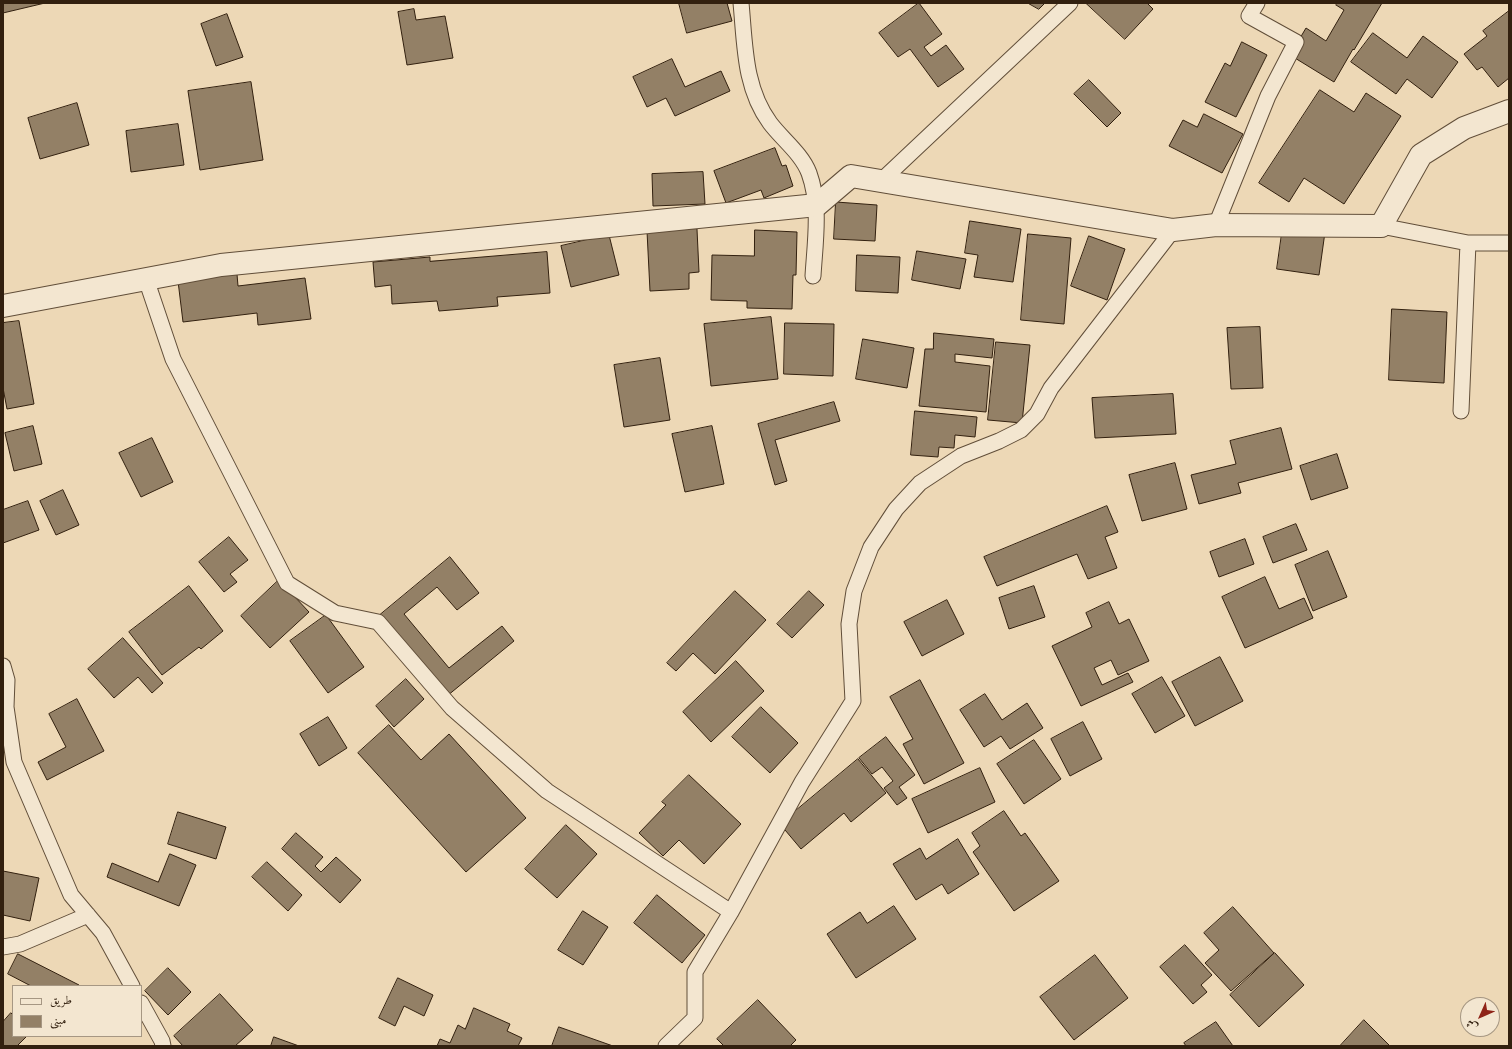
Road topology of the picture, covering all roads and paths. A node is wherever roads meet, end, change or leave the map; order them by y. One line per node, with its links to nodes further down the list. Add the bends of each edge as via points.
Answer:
1 (742, 3): 6 (lane, via 748,74 756,98 770,122 809,172)
2 (1070, 3): 5 (lane)
3 (1257, 3): 7 (lane, via 1249,16 1296,42 1268,96)
4 (1509, 111): 8 (street, via 1464,128 1421,155)
5 (880, 182): 6 (street, via 851,176); 9 (street)
6 (817, 205): 12 (lane); 13 (street, via 229,265)
7 (1216, 225): 8 (street); 9 (street)
8 (1381, 226): 10 (lane)
9 (1173, 230): 17 (lane, via 1051,388 1037,414 1021,430 961,456 920,483 896,510 872,547 854,591 849,624 853,701 802,782)
10 (1468, 243): 11 (lane); 15 (lane)
11 (1509, 243)
12 (813, 276)
13 (146, 279): 14 (street); 17 (lane, via 173,359 287,583 334,613 378,622 452,708 547,790)
14 (3, 306)
15 (1461, 411)
16 (3, 666): 18 (lane, via 7,680 6,707 14,762 71,895)
17 (731, 912): 23 (lane, via 695,972 695,1018)
18 (88, 915): 19 (lane, via 20,944); 20 (lane, via 103,933)
19 (3, 947)
20 (131, 985)
21 (142, 1005): 22 (lane)
22 (163, 1046)
23 (666, 1046)

